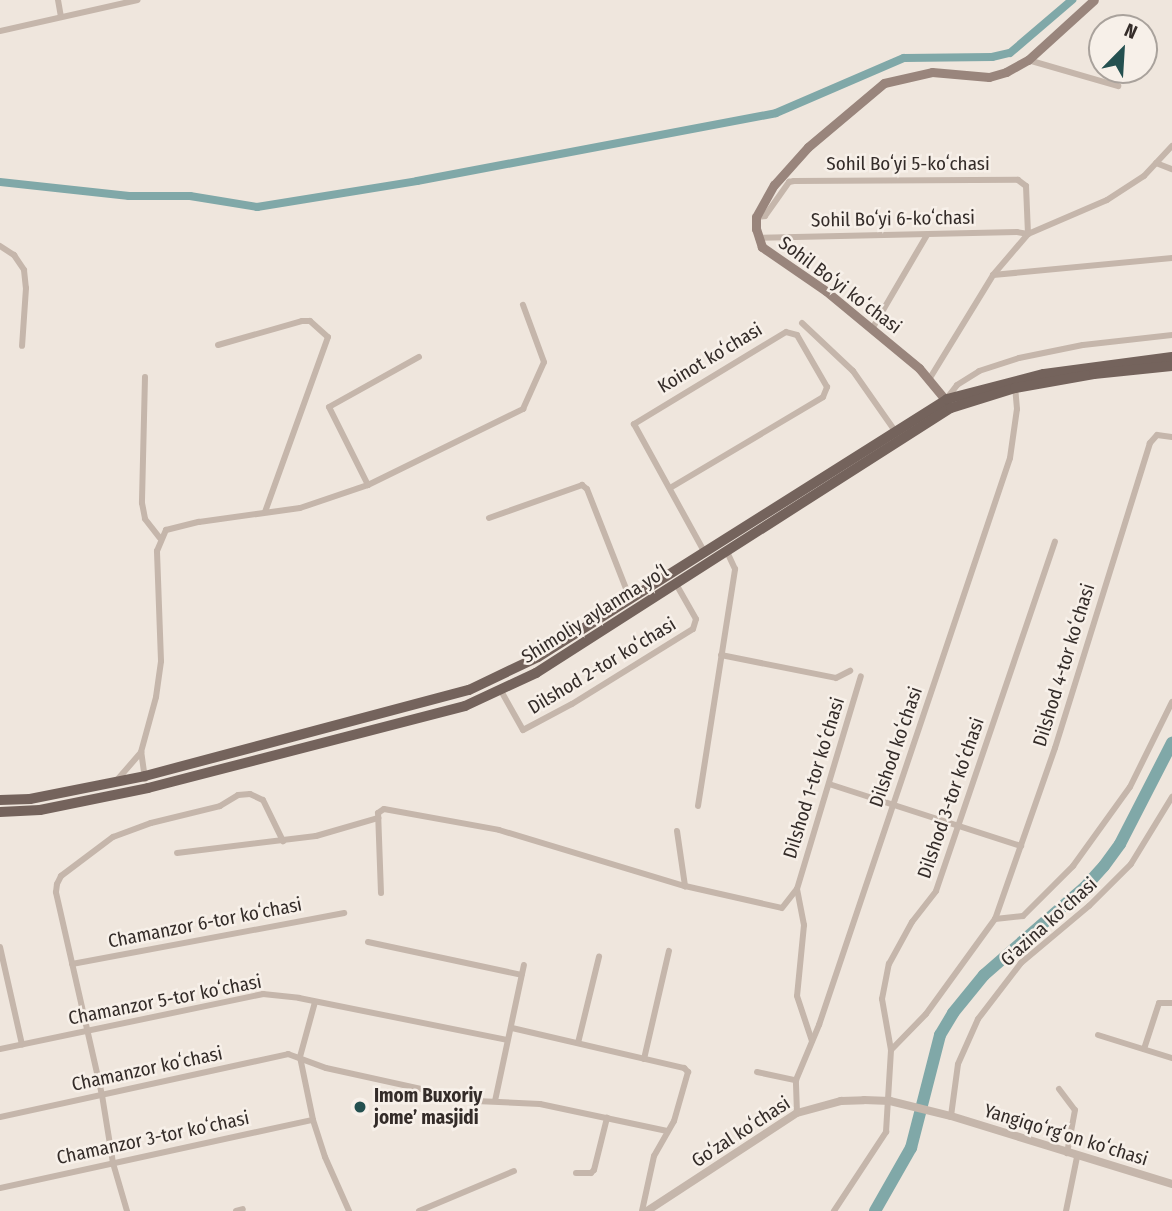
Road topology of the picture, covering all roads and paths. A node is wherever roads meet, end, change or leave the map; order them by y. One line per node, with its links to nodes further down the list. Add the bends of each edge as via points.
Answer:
1 (58, 0): 4 (street)
2 (136, 0): 4 (street)
3 (1094, 0): 6 (main road)
4 (61, 17): 5 (street)
5 (0, 31)
6 (1028, 60): 7 (street); 11 (main road, via 989,77 932,72 884,83 808,147 775,185)
7 (1118, 86)
8 (1172, 146): 9 (street)
9 (1156, 163): 10 (street); 12 (street, via 1107,200)
10 (1172, 169)
11 (756, 217): 12 (street, Sohil Boʻyi 5-koʻchasi, via 765,216 791,181 1018,180 1026,186); 14 (main road, Sohil Boʻyi koʻchasi)
12 (1028, 234): 13 (street, Sohil Boʻyi 6-koʻchasi); 17 (street)
13 (927, 235): 14 (street, Sohil Boʻyi 6-koʻchasi); 20 (street)
14 (758, 238): 20 (main road, Sohil Boʻyi koʻchasi, via 773,257 826,291)
15 (0, 246): 23 (street, via 14,255 24,270)
16 (1172, 258): 17 (street)
17 (993, 275): 28 (street)
18 (523, 305): 33 (street, via 544,362 523,409)
19 (802, 323): 31 (street, via 853,371)
20 (872, 329): 28 (main road, Sohil Boʻyi koʻchasi)
21 (1172, 335): 30 (street, via 1019,358 979,371 957,385)
22 (218, 345): 35 (street, via 302,321 310,321 328,337)
23 (22, 346)
24 (419, 357): 33 (street, via 329,407)
25 (1172, 357): 30 (main road, Shimoliy aylanma yoʻl, via 1044,374)
26 (1172, 366): 29 (main road, Shimoliy aylanma yoʻl)
27 (145, 377): 37 (street, via 142,503 145,519)
28 (930, 378): 30 (main road, Sohil Boʻyi koʻchasi)
29 (1015, 388): 30 (main road, Shimoliy aylanma yoʻl); 57 (street, Dilshod koʻchasi, via 1010,458)
30 (949, 403): 31 (main road, Shimoliy aylanma yoʻl); 39 (main road, Shimoliy aylanma yoʻl)
31 (895, 431): 40 (main road, Shimoliy aylanma yoʻl)
32 (1172, 436): 66 (street, Dilshod 4-tor koʻchasi, via 1157,435 1150,443)
33 (368, 485): 35 (street, via 300,508)
34 (670, 488): 34 (street, Koinot koʻchasi, via 635,429 636,421 786,332 797,335 827,387 823,397); 40 (street, Koinot koʻchasi)
35 (265, 512): 37 (street, via 177,526)
36 (489, 518): 42 (street, via 582,485)
37 (160, 538): 50 (street, via 162,661)
38 (1055, 542): 63 (street, Dilshod 3-tor koʻchasi)
39 (726, 550): 40 (main road, Shimoliy aylanma yoʻl); 43 (street, via 735,569)
40 (707, 556): 41 (main road, Shimoliy aylanma yoʻl); 42 (main road, Shimoliy aylanma yoʻl)
41 (676, 584): 46 (main road, Shimoliy aylanma yoʻl, via 536,673); 46 (street, Dilshod 2-tor koʻchasi, via 696,620 693,629 572,704 523,730)
42 (630, 599): 48 (main road, Shimoliy aylanma yoʻl, via 519,668 459,693)
43 (721, 655): 44 (street, via 836,678); 58 (street)
44 (850, 671)
45 (861, 676): 53 (street, Dilshod 1-tor koʻchasi)
46 (500, 689): 49 (main road, Shimoliy aylanma yoʻl, via 465,706)
47 (1172, 702): 72 (street, via 1130,787 1073,866 1023,916)
48 (379, 715): 49 (main road); 51 (main road, Shimoliy aylanma yoʻl)
49 (384, 727): 54 (main road, Shimoliy aylanma yoʻl)
50 (141, 752): 51 (street); 52 (street)
51 (145, 776): 52 (main road, Shimoliy aylanma yoʻl); 54 (street)
52 (114, 783): 56 (main road, Shimoliy aylanma yoʻl)
53 (829, 784): 57 (street); 69 (street, Dilshod 1-tor koʻchasi)
54 (148, 788): 59 (main road, Shimoliy aylanma yoʻl, via 40,810)
55 (1172, 797): 60 (street, G'azina ko'chasi)
56 (0, 800)
57 (893, 804): 63 (street); 86 (street, Dilshod koʻchasi)
58 (698, 806)
59 (0, 812)
60 (1163, 816): 62 (street); 103 (street, G'azina ko'chasi, via 1118,878 1021,963 978,1019 958,1064)
61 (378, 818): 65 (street); 68 (street, via 379,810 384,809 499,830); 70 (street)
62 (1172, 819)
63 (958, 825): 66 (street); 91 (street, Dilshod 3-tor koʻchasi, via 936,891 889,964 882,999)
64 (677, 831): 68 (street)
65 (283, 841): 67 (street); 77 (street, via 267,806 250,794 113,837 61,876 57,884)
66 (1021, 846): 72 (street, Dilshod 4-tor koʻchasi)
67 (177, 853)
68 (685, 886): 69 (street, via 775,908 786,905)
69 (797, 889): 86 (street, via 804,925 797,996)
70 (381, 893)
71 (344, 913): 77 (street, Chamanzor 6-tor koʻchasi)
72 (995, 919): 91 (street, Dilshod 4-tor koʻchasi, via 926,1014)
73 (368, 942): 79 (street)
74 (0, 947): 88 (street)
75 (669, 951): 94 (street)
76 (599, 957): 87 (street)
77 (72, 964): 83 (street)
78 (524, 965): 79 (street)
79 (522, 975): 82 (street)
80 (315, 1002): 83 (street, Chamanzor 5-tor koʻchasi, via 279,995 248,996); 85 (street, Chamanzor 5-tor koʻchasi); 92 (street)
81 (1172, 1003): 90 (street, via 1160,1003)
82 (512, 1028): 85 (street); 87 (street)
83 (86, 1033): 88 (street, Chamanzor 5-tor koʻchasi); 98 (street)
84 (1098, 1035): 90 (street)
85 (507, 1040): 99 (street)
86 (812, 1041): 96 (street, Dilshod koʻchasi)
87 (578, 1043): 94 (street)
88 (22, 1045): 89 (street, Chamanzor 5-tor koʻchasi)
89 (0, 1049)
90 (1144, 1049): 93 (street)
91 (891, 1050): 100 (street, Dilshod 3-tor koʻchasi)
92 (300, 1058): 98 (street, Chamanzor koʻchasi, via 288,1054); 99 (street, Chamanzor koʻchasi, via 326,1068 476,1101); 106 (street)
93 (1172, 1058)
94 (644, 1059): 107 (street, via 688,1072)
95 (757, 1072): 96 (street)
96 (796, 1080): 102 (street, Dilshod koʻchasi)
97 (1059, 1089): 108 (street, via 1075,1110)
98 (102, 1095): 104 (street, Chamanzor koʻchasi); 110 (street)
99 (495, 1101): 105 (street, Chamanzor koʻchasi, via 540,1104)
100 (890, 1101): 101 (street, Goʻzal koʻchasi); 102 (street, Goʻzal koʻchasi, via 841,1101); 120 (street, Dilshod 3-tor koʻchasi, via 886,1132)
101 (901, 1104): 103 (street, Yangiqoʻrgʻon koʻchasi)
102 (797, 1113): 119 (street, Goʻzal koʻchasi)
103 (951, 1116): 108 (street, Yangiqoʻrgʻon koʻchasi)
104 (0, 1117)
105 (607, 1118): 107 (street, Chamanzor koʻchasi); 112 (street, via 594,1170)
106 (313, 1120): 110 (street, Chamanzor 3-tor koʻchasi); 116 (street)
107 (667, 1131): 118 (street, via 654,1156)
108 (1067, 1153): 109 (street, Yangiqoʻrgʻon koʻchasi)
109 (1077, 1157): 113 (street, Yangiqoʻrgʻon koʻchasi); 121 (street)
110 (113, 1163): 114 (street, Chamanzor 3-tor koʻchasi); 115 (street)
111 (514, 1171): 117 (street)
112 (576, 1172)
113 (1172, 1184)
114 (0, 1188)
115 (127, 1211)
116 (349, 1211)
117 (419, 1211)
118 (642, 1211)
119 (647, 1211)
120 (834, 1211)
121 (1066, 1211)

